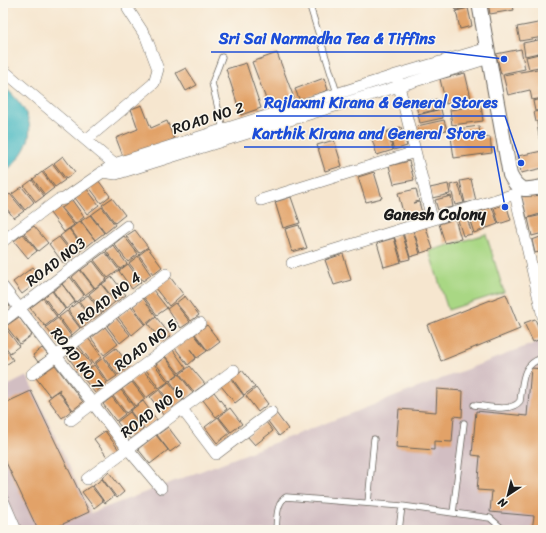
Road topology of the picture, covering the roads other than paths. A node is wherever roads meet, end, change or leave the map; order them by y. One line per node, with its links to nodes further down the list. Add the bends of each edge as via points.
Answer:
1 (309, 3): 8 (lane)
2 (479, 3): 4 (street)
3 (128, 9): 10 (street, via 146,36 158,69 154,83)
4 (488, 53): 7 (street); 15 (street, via 510,175)
5 (222, 57): 9 (lane, via 212,83)
6 (3, 70): 10 (street)
7 (397, 80): 8 (street, ROAD NO 2); 11 (street); 13 (street, via 116,174)
8 (337, 93): 9 (street, ROAD NO 2)
9 (223, 129): 12 (street, ROAD NO 2)
10 (86, 140): 12 (street)
11 (415, 152): 17 (street); 18 (street)
12 (114, 164): 13 (street, ROAD NO 2)
13 (102, 172): 16 (street, ROAD NO 2)
14 (543, 187): 15 (street)
15 (518, 191): 18 (street); 26 (street)
16 (64, 199): 20 (street, ROAD NO 2, via 58,200); 21 (street)
17 (261, 200)
18 (432, 219): 22 (street)
19 (128, 226): 25 (street, ROAD NO3)
20 (3, 241)
21 (3, 249)
22 (292, 263)
23 (166, 274): 29 (street, ROAD NO 4)
24 (3, 287): 25 (street, ROAD NO 7)
25 (20, 308): 27 (street, ROAD NO3); 29 (street, ROAD NO 7)
26 (543, 317)
27 (3, 321)
28 (200, 323): 33 (street, ROAD NO 5)
29 (56, 356): 32 (street, ROAD NO 4); 33 (street, ROAD NO 7)
30 (543, 358): 34 (lane, via 530,363 526,369 517,406)
31 (234, 370): 35 (street, ROAD NO 6)
32 (32, 374)
33 (93, 404): 37 (street, ROAD NO 5); 40 (street, ROAD NO 7)
34 (474, 406)
35 (182, 409): 36 (street, via 216,454); 40 (street, ROAD NO 6)
36 (271, 412)
37 (71, 420)
38 (464, 423): 46 (lane)
39 (374, 438): 44 (lane)
40 (128, 449): 41 (street, ROAD NO 6); 42 (street, ROAD NO 7)
41 (87, 479)
42 (161, 488)
43 (3, 500): 47 (street)
44 (368, 503): 45 (lane); 48 (lane, via 286,497 279,507)
45 (402, 506): 46 (lane); 49 (lane)
46 (453, 513): 50 (lane, via 490,518)
47 (16, 530)
48 (276, 530)
49 (399, 530)
50 (504, 530)

